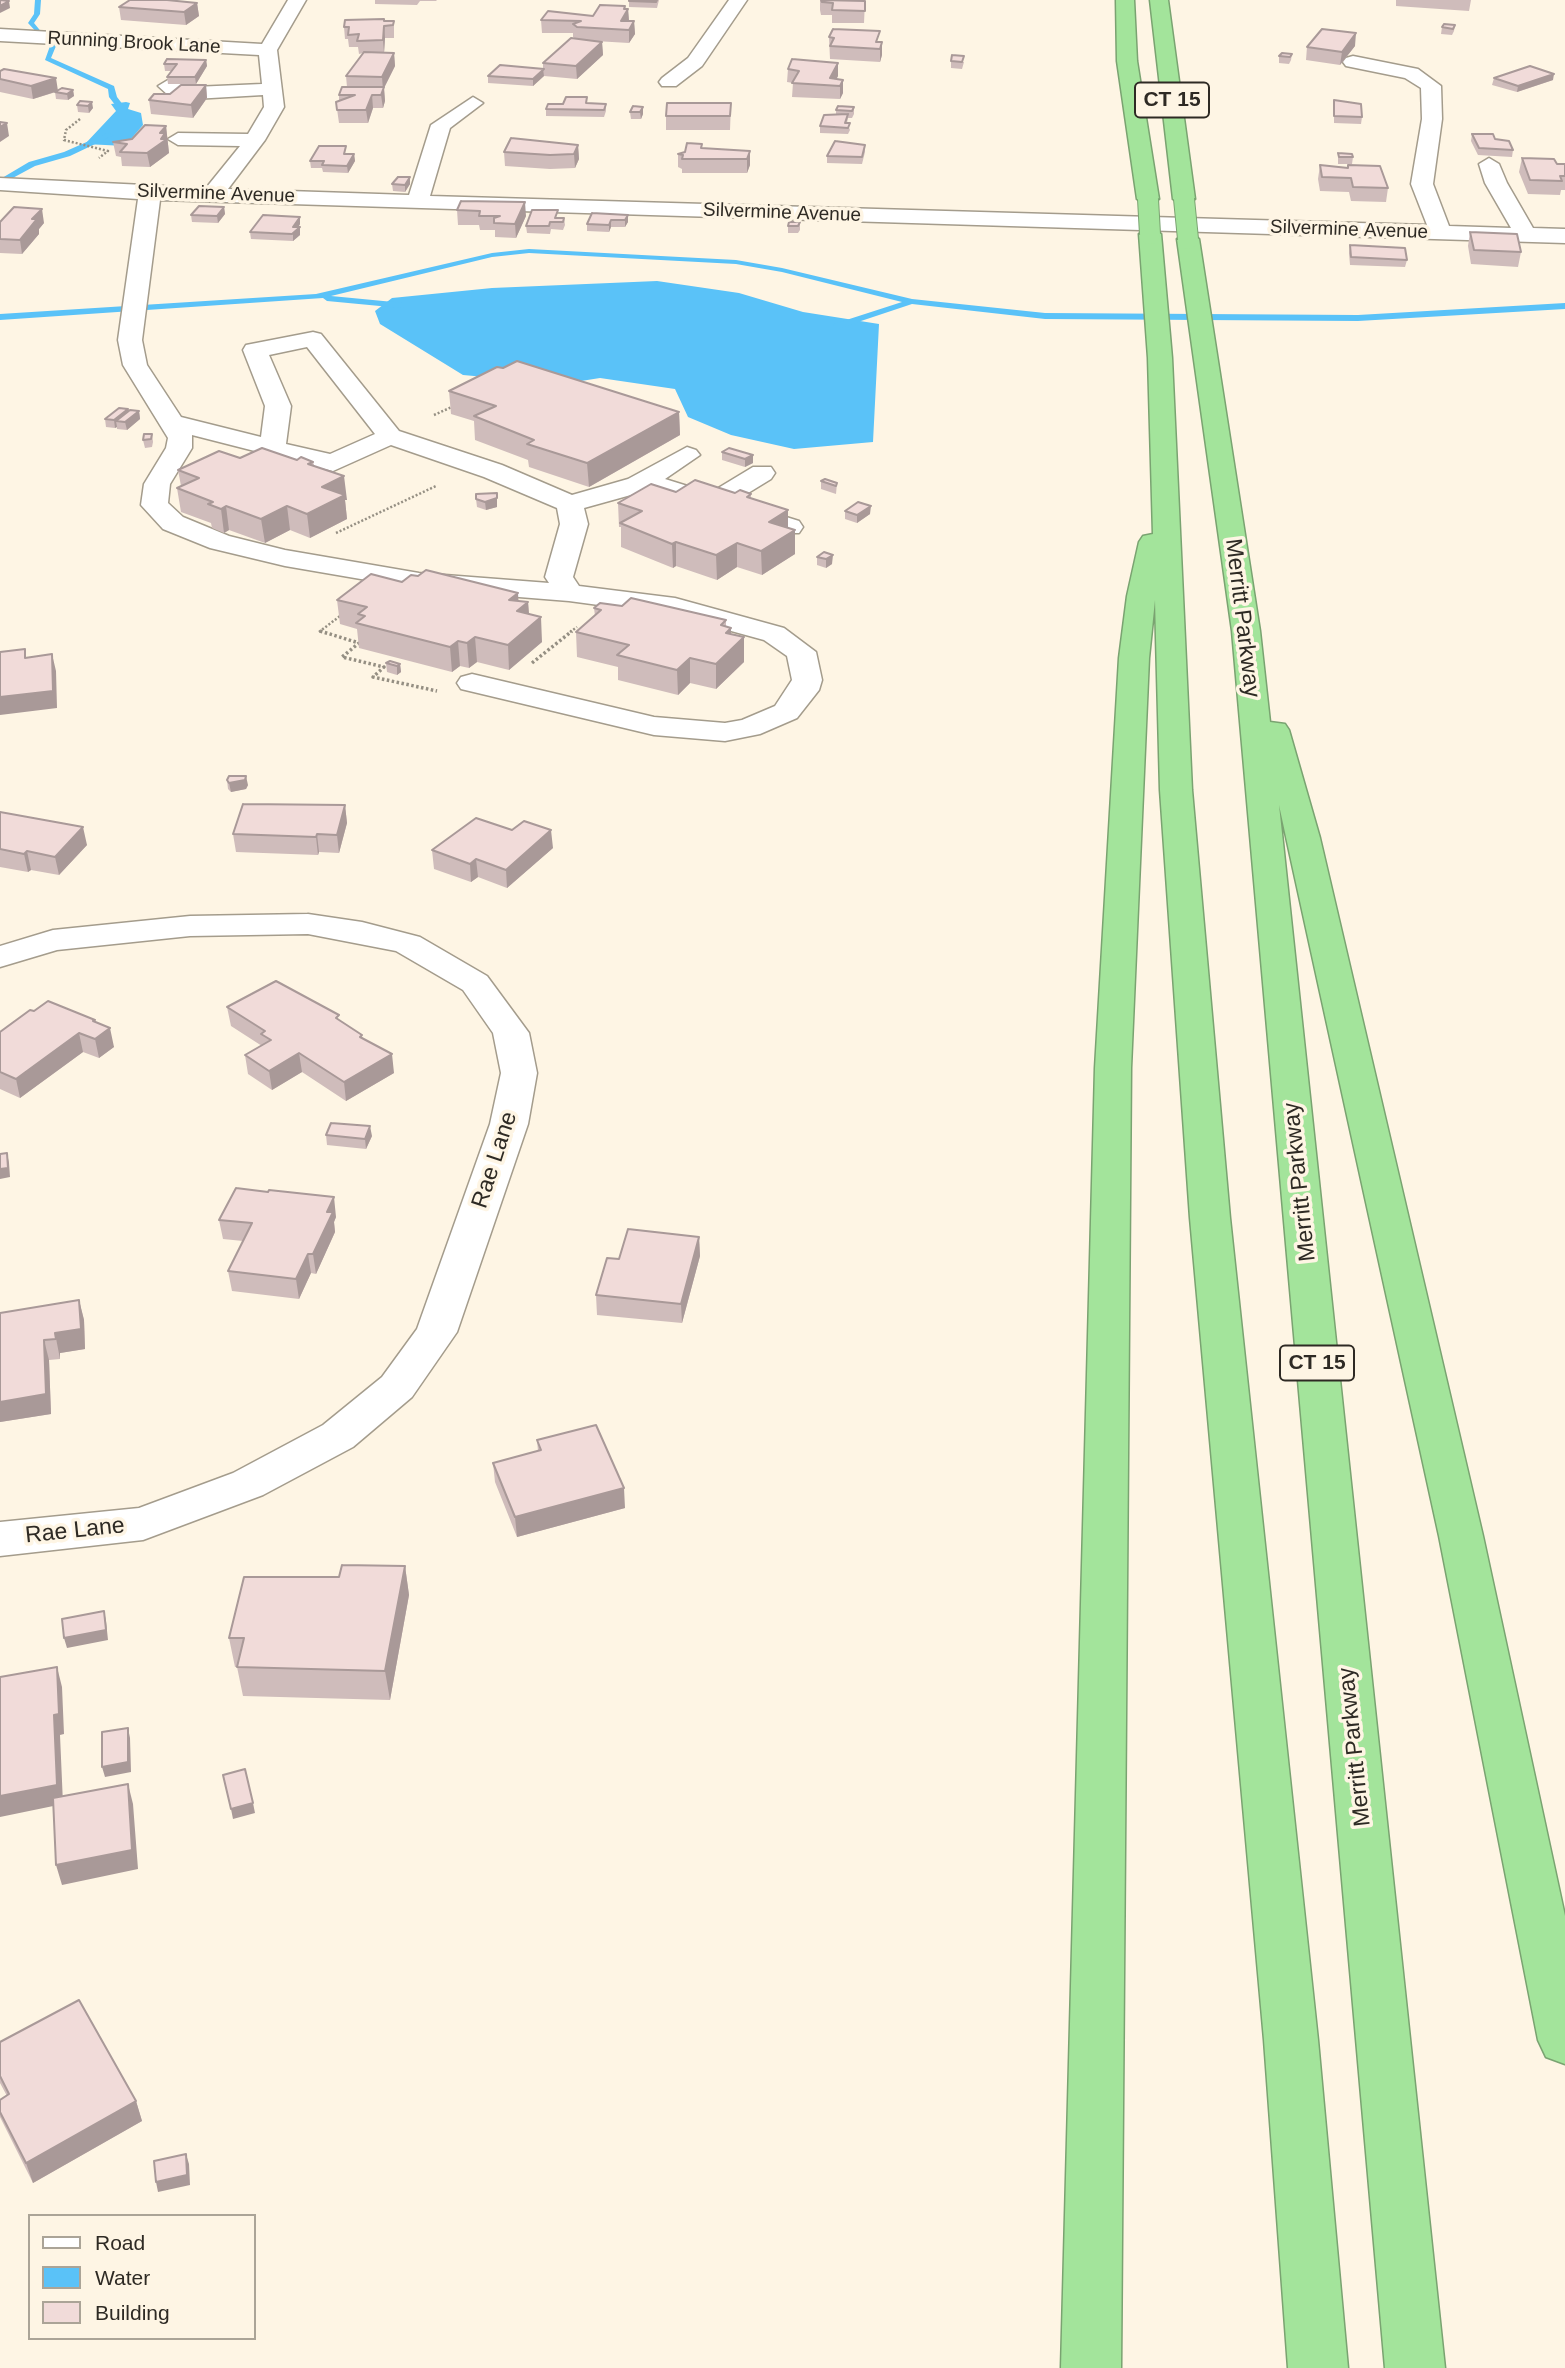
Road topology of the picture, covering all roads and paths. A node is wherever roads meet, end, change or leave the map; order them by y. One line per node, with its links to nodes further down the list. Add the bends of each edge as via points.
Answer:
1 (297, 0): 6 (street)
2 (738, 0): 8 (street, via 695,62)
3 (1125, 0): 33 (highway, CT 15, bridge, via 1127,61 1148,199)
4 (1159, 0): 41 (highway, Merritt Parkway / CT 15, bridge, via 1204,359)
5 (0, 35): 6 (street, Running Brook Lane)
6 (268, 50): 10 (street)
7 (1353, 62): 22 (street, via 1411,73 1431,86 1432,119 1422,184)
8 (669, 82)
9 (168, 86): 10 (street, via 194,93)
10 (272, 89): 14 (street, via 274,107)
11 (473, 103): 21 (street, via 441,125)
12 (80, 118): 15 (path, via 66,130 64,141 80,145)
13 (178, 139): 14 (street)
14 (255, 140): 20 (street)
15 (96, 157): 18 (street)
16 (1489, 164): 23 (street)
17 (0, 184): 18 (street, Silvermine Avenue)
18 (33, 187): 19 (street, Silvermine Avenue)
19 (150, 192): 20 (street, Silvermine Avenue); 26 (street, via 130,340 135,365)
20 (213, 194): 21 (street, Silvermine Avenue)
21 (416, 202): 22 (street, Silvermine Avenue)
22 (1441, 233): 23 (street, Silvermine Avenue)
23 (1526, 235): 24 (street, Silvermine Avenue)
24 (1565, 236)
25 (458, 404): 27 (path, via 437,415)
26 (173, 423): 28 (street); 37 (street, via 181,438 179,448 157,484 155,505 173,523 219,542)
27 (382, 427): 28 (street, via 333,463); 28 (street, via 313,338 255,350 278,406); 30 (street)
28 (273, 448)
29 (687, 455): 32 (street)
30 (477, 466): 35 (street); 37 (path)
31 (762, 473): 34 (street)
32 (637, 485): 34 (street, via 664,487); 35 (street)
33 (1164, 492): 47 (highway, via 1140,596 1134,657 1115,1013); 48 (highway, CT 15, via 1176,790 1210,1218 1291,2040)
34 (713, 503): 36 (street)
35 (570, 504): 39 (street, via 574,524 559,577)
36 (789, 527)
37 (285, 558): 38 (street)
38 (396, 577): 39 (street); 43 (path, via 318,632 359,643 342,657 384,667 373,677 435,692)
39 (569, 593): 43 (street, via 675,607 774,634 801,652 807,680 804,691 786,712 750,728 725,732 654,726)
40 (576, 627): 42 (path)
41 (1246, 631): 46 (highway, via 1304,838 1377,1157); 49 (highway, Merritt Parkway / CT 15)
42 (534, 661)
43 (472, 684)
44 (0, 957): 45 (street, Rae Lane, via 53,940 190,926 308,924 362,932 408,944 475,983 511,1033 519,1073 509,1124 436,1332 397,1387 338,1436 248,1484 143,1524)
45 (0, 1539)
46 (1565, 2040)
47 (1091, 2368)
48 (1318, 2368)
49 (1415, 2368)

